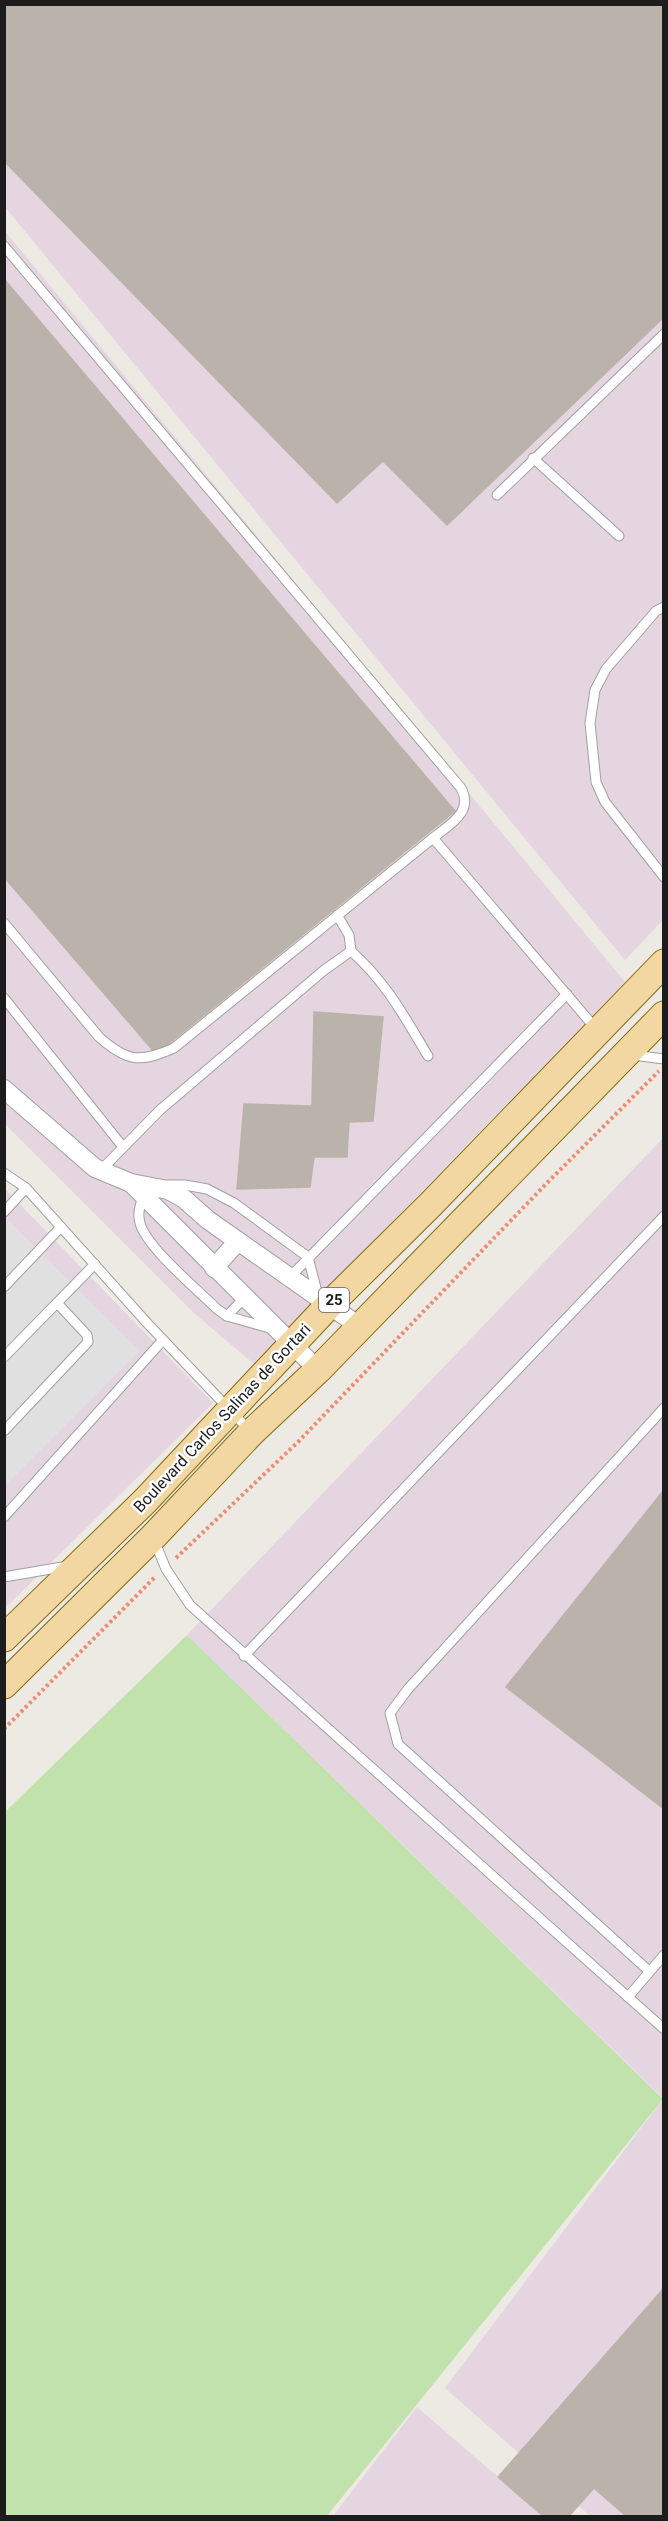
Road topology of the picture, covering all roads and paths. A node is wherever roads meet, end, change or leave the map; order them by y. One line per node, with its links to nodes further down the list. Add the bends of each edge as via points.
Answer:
1 (4, 246): 7 (lane, via 461,788 466,807)
2 (663, 334): 3 (lane)
3 (533, 458): 4 (lane); 5 (lane)
4 (497, 495)
5 (619, 536)
6 (663, 607): 8 (lane, via 606,669 595,690 590,723 596,782 605,802)
7 (434, 838): 9 (lane); 13 (lane)
8 (663, 877)
9 (337, 915): 10 (lane, via 174,1048 153,1058 133,1059 113,1050 99,1037); 11 (lane, via 349,935)
10 (4, 923)
11 (351, 951): 18 (lane, via 390,991); 22 (lane, via 160,1110)
12 (663, 963): 16 (main road, Boulevard Carlos Salinas de Gortari / 25)
13 (567, 994): 16 (lane); 31 (lane)
14 (4, 998): 22 (lane)
15 (663, 1015): 17 (main road, Boulevard Carlos Salinas de Gortari / 25)
16 (598, 1032): 37 (main road, Boulevard Carlos Salinas de Gortari / 25)
17 (625, 1055): 19 (lane); 40 (main road, Boulevard Carlos Salinas de Gortari / 25)
18 (428, 1056)
19 (663, 1059)
20 (663, 1066): 52 (path, via 298,1442)
21 (4, 1089): 23 (street)
22 (123, 1147): 23 (lane)
23 (101, 1170): 26 (street)
24 (4, 1173): 25 (lane)
25 (26, 1188): 27 (lane); 29 (lane)
26 (142, 1188): 30 (street, via 183,1198); 31 (lane, via 185,1185 207,1190 234,1203); 33 (street); 39 (lane, via 139,1220 147,1239)
27 (4, 1212)
28 (663, 1216): 55 (lane)
29 (61, 1227): 32 (lane); 35 (lane)
30 (238, 1240): 33 (street); 34 (street)
31 (308, 1257): 34 (lane); 37 (lane)
32 (95, 1264): 38 (lane); 42 (lane)
33 (214, 1268): 36 (street)
34 (290, 1277): 37 (street)
35 (4, 1287)
36 (244, 1298): 39 (lane); 41 (street)
37 (324, 1301): 40 (street); 41 (main road, Boulevard Carlos Salinas de Gortari / 25)
38 (57, 1303): 43 (lane); 47 (lane, via 87,1335 88,1342)
39 (227, 1316): 41 (lane)
40 (359, 1326): 44 (main road, Boulevard Carlos Salinas de Gortari / 25)
41 (284, 1338): 44 (street); 46 (main road, Boulevard Carlos Salinas de Gortari / 25)
42 (164, 1341): 46 (lane); 49 (lane)
43 (4, 1357)
44 (318, 1370): 48 (main road, Boulevard Carlos Salinas de Gortari / 25)
45 (663, 1408): 59 (lane, via 390,1713 398,1744)
46 (229, 1409): 48 (lane); 51 (main road, Boulevard Carlos Salinas de Gortari / 25, via 145,1501)
47 (4, 1431)
48 (251, 1433): 50 (main road, Boulevard Carlos Salinas de Gortari / 25)
49 (4, 1517)
50 (153, 1537): 52 (lane); 56 (main road, Boulevard Carlos Salinas de Gortari / 25)
51 (79, 1564): 53 (lane); 54 (main road, Boulevard Carlos Salinas de Gortari / 25)
52 (165, 1567): 55 (lane, via 186,1601); 57 (path)
53 (4, 1577)
54 (4, 1638)
55 (244, 1656): 60 (lane)
56 (4, 1685)
57 (4, 1730)
58 (663, 1955): 59 (lane)
59 (649, 1971): 60 (lane)
60 (628, 1997): 61 (lane)
61 (663, 2029)

